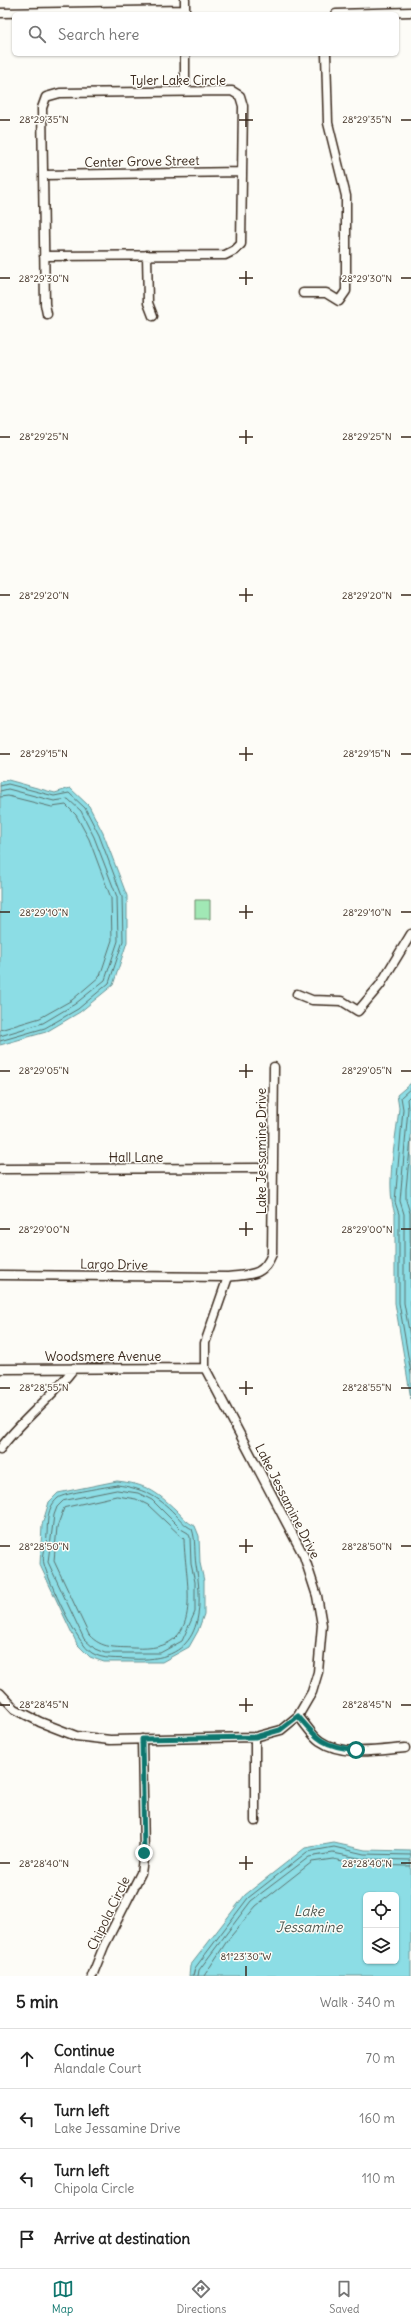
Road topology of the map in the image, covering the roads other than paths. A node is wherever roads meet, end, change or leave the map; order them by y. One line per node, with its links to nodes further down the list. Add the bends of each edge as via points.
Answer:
1 (185, 0): 2 (street)
2 (185, 12)
3 (399, 12): 4 (street)
4 (411, 12)
5 (0, 13): 6 (street)
6 (12, 13)
7 (185, 56): 9 (street)
8 (326, 56): 14 (street, via 328,123 346,196 346,291 339,302 326,293)
9 (185, 91): 10 (street, Tyler Lake Circle, via 232,91 240,96 243,106); 11 (street, Tyler Lake Circle, via 60,92 46,97 42,108)
10 (241, 172): 11 (street, Center Grove Street); 12 (street, Tyler Lake Circle, via 241,244 235,250 225,255)
11 (43, 175): 13 (street, Tyler Lake Circle)
12 (147, 255): 13 (street, Tyler Lake Circle); 16 (street, via 148,302)
13 (44, 256): 15 (street)
14 (303, 293)
15 (47, 314)
16 (153, 316)
17 (411, 934): 18 (street, via 380,985 358,1011 342,1001 312,1000)
18 (297, 994)
19 (274, 1067): 20 (street, Lake Jessamine Drive)
20 (273, 1168): 21 (street, Hall Lane); 23 (street, Lake Jessamine Drive, via 272,1254 267,1266 256,1273)
21 (0, 1170)
22 (0, 1275): 23 (street, Largo Drive)
23 (228, 1278): 25 (street, Lake Jessamine Drive, via 205,1342)
24 (74, 1368): 25 (street, Woodsmere Avenue); 26 (street, Woodsmere Avenue); 27 (street)
25 (205, 1368): 29 (street, Lake Jessamine Drive, via 304,1556 317,1596 322,1625 318,1672 312,1692)
26 (0, 1369)
27 (0, 1449)
28 (0, 1693): 31 (street, Lake Jessamine Drive, via 15,1709 76,1736 110,1740)
29 (298, 1716): 30 (street, Lake Jessamine Drive, via 280,1730); 32 (street, via 320,1741 336,1748)
30 (255, 1737): 31 (street, Lake Jessamine Drive); 33 (street)
31 (142, 1739): 34 (street, Chipola Circle, via 144,1853 141,1873 104,1946)
32 (405, 1748)
33 (255, 1821)
34 (92, 1976)

